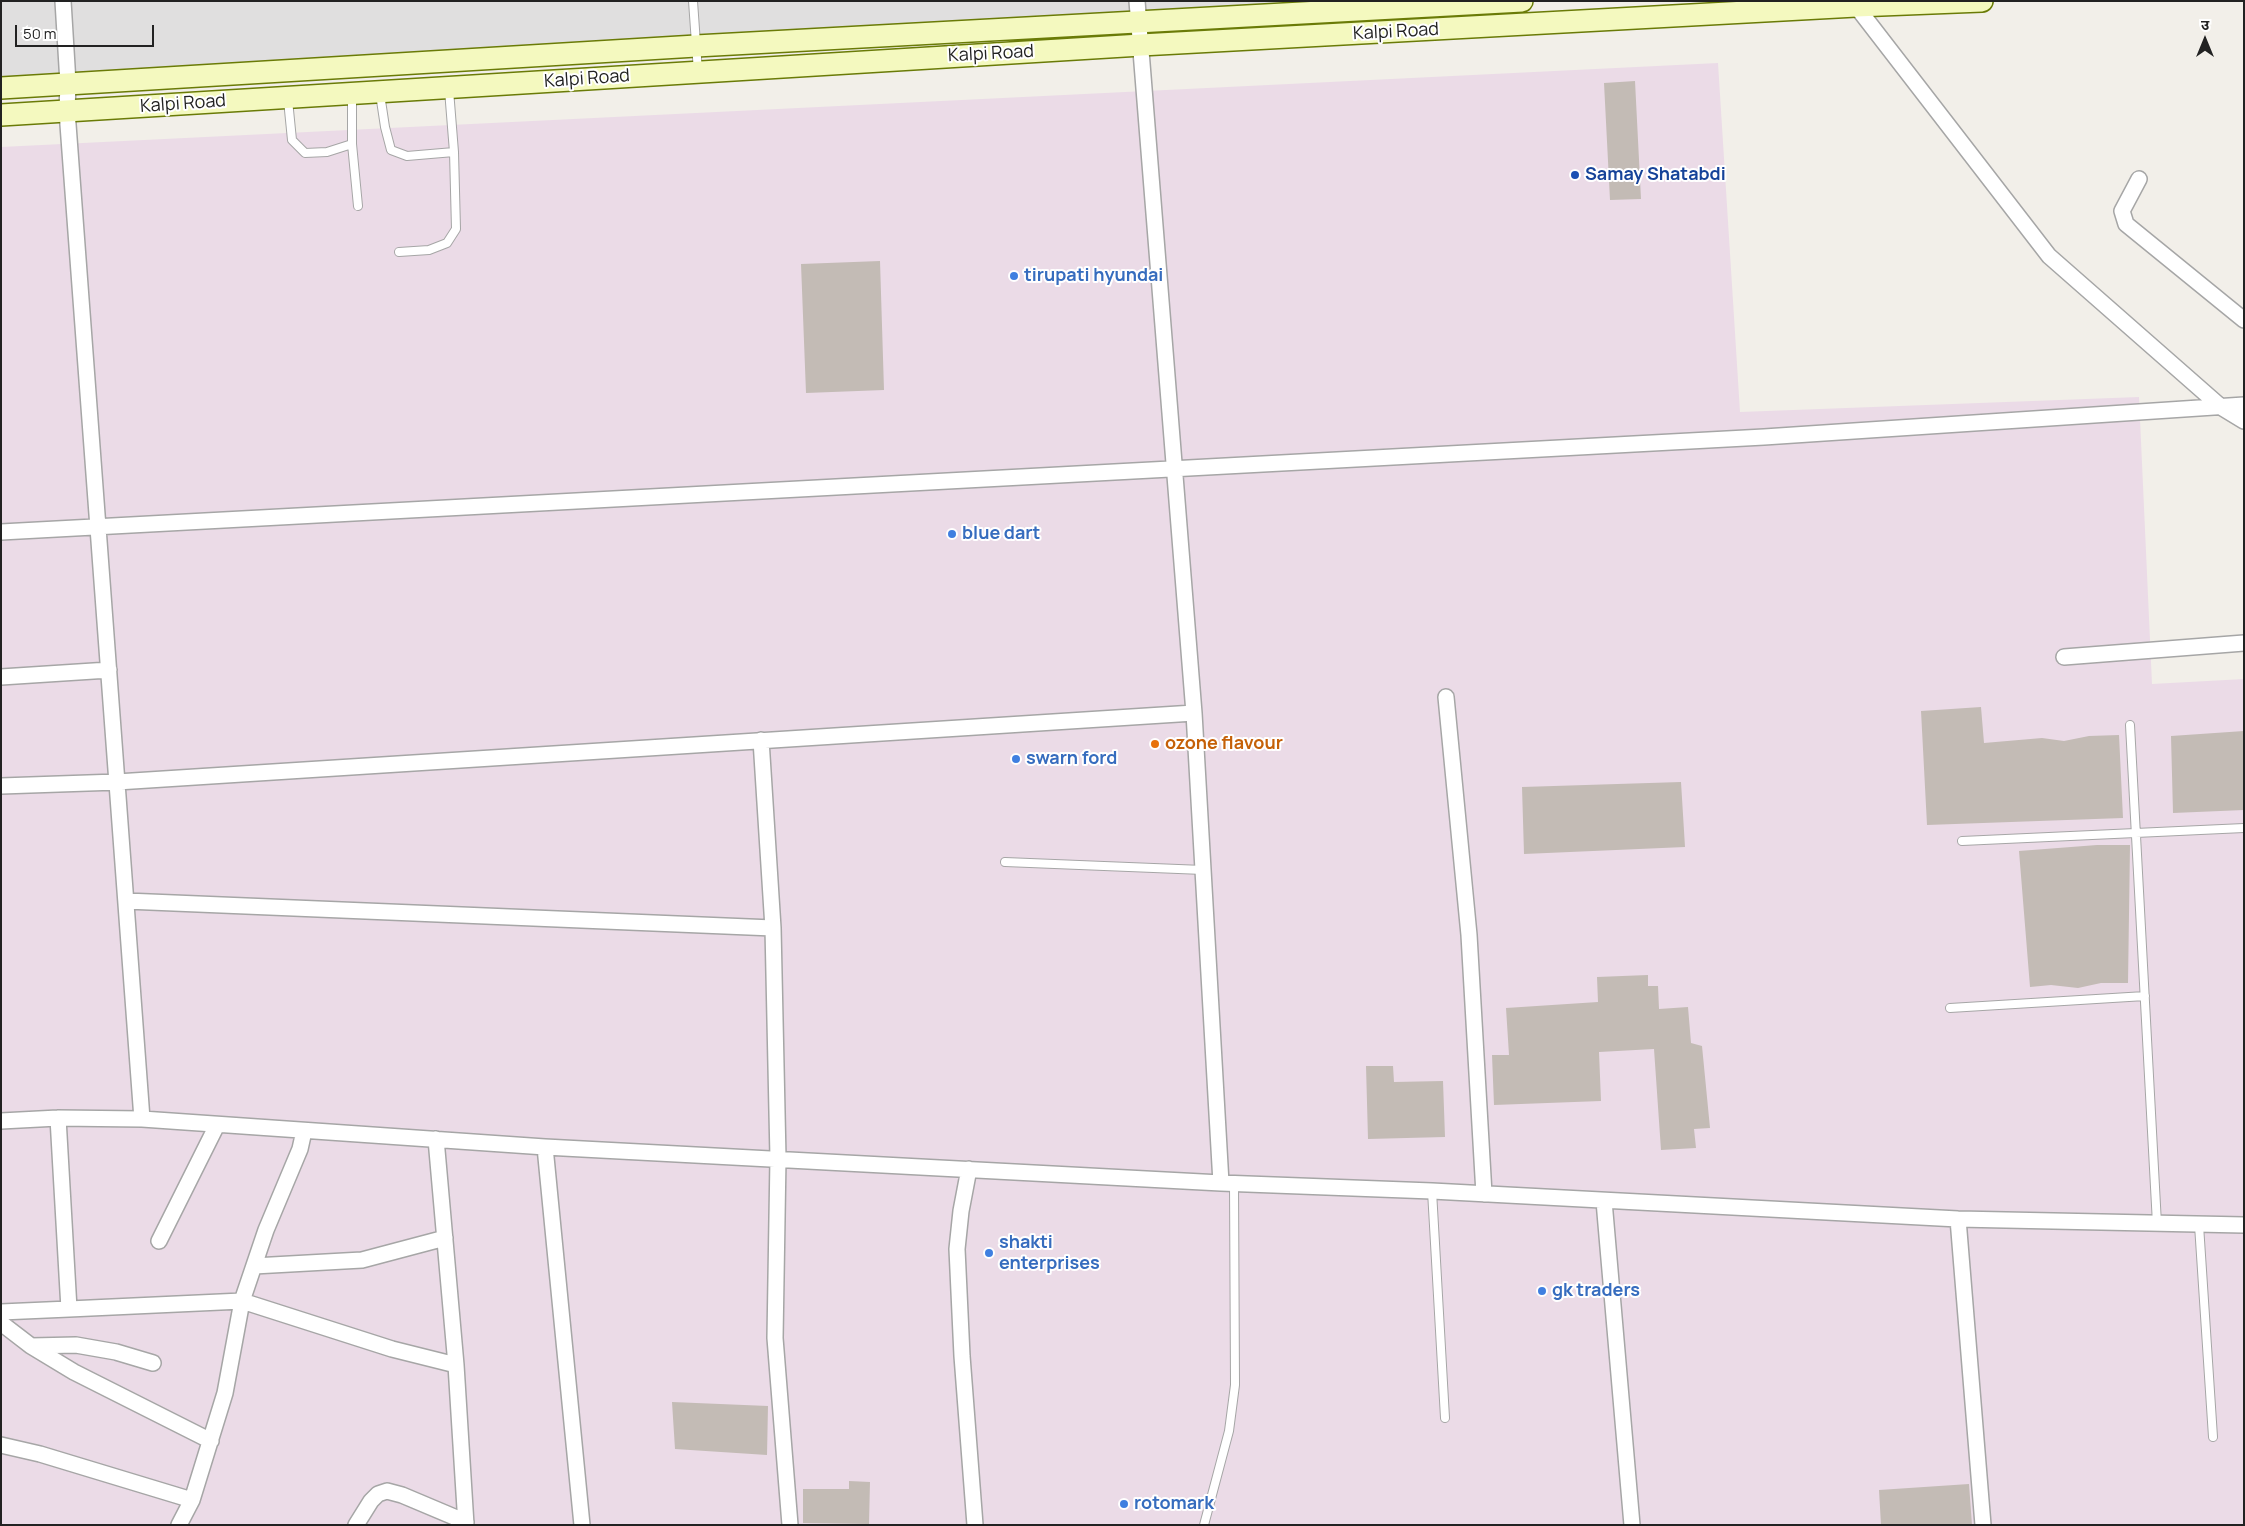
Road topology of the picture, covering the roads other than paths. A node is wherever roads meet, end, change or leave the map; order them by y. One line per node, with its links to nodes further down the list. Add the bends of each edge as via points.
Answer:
1 (63, 1): 12 (street)
2 (692, 1): 9 (lane)
3 (1522, 1): 5 (main road, Kalpi Road)
4 (1982, 1): 6 (main road, Kalpi Road)
5 (1446, 3): 7 (main road, Kalpi Road)
6 (1856, 6): 8 (main road, Kalpi Road); 26 (street, via 2049,256)
7 (1138, 11): 8 (street); 9 (main road, Kalpi Road)
8 (1141, 45): 11 (main road, Kalpi Road); 28 (street)
9 (696, 46): 10 (main road, Kalpi Road); 11 (lane)
10 (359, 66): 12 (main road, Kalpi Road); 15 (main road)
11 (698, 72): 14 (main road, Kalpi Road)
12 (68, 83): 13 (main road, Kalpi Road); 17 (street)
13 (1, 88)
14 (449, 88): 15 (main road, Kalpi Road); 20 (lane)
15 (365, 93): 16 (main road, Kalpi Road); 19 (lane); 20 (lane, via 385,127 391,150 407,156)
16 (287, 98): 17 (main road, Kalpi Road); 19 (lane, via 292,140 305,153 327,152)
17 (67, 111): 18 (main road, Kalpi Road); 29 (street)
18 (1, 115)
19 (352, 144): 22 (lane)
20 (454, 152): 23 (lane, via 456,229 447,243 429,250)
21 (2139, 179): 24 (street, via 2122,211 2126,224)
22 (358, 206)
23 (400, 252)
24 (2244, 320)
25 (2244, 405): 26 (street)
26 (2221, 407): 27 (street); 28 (street, via 1764,437)
27 (2244, 420)
28 (1174, 468): 29 (street); 36 (street)
29 (100, 527): 30 (street); 33 (street)
30 (1, 532)
31 (2244, 643): 32 (street)
32 (2064, 657)
33 (109, 670): 34 (street); 39 (street)
34 (1, 677)
35 (1446, 697): 61 (street, via 1469,935)
36 (1194, 713): 38 (street); 45 (street)
37 (2130, 725): 42 (lane)
38 (760, 740): 39 (street); 47 (street)
39 (118, 782): 40 (street); 46 (street)
40 (1, 786)
41 (2244, 828): 42 (lane)
42 (2136, 834): 43 (lane); 48 (lane)
43 (1962, 841)
44 (1005, 862): 45 (lane)
45 (1203, 870): 59 (street)
46 (126, 901): 47 (street); 51 (street)
47 (773, 928): 57 (street)
48 (2145, 996): 49 (lane); 64 (lane)
49 (1950, 1008)
50 (58, 1118): 51 (street); 52 (street); 71 (street)
51 (142, 1119): 53 (street)
52 (1, 1121)
53 (217, 1125): 54 (street); 68 (street)
54 (304, 1131): 55 (street); 69 (street, via 300,1149)
55 (436, 1139): 56 (street); 67 (street)
56 (544, 1147): 57 (street); 85 (street)
57 (778, 1158): 58 (street); 86 (street, via 775,1338)
58 (969, 1169): 59 (street); 87 (street, via 957,1258)
59 (1228, 1184): 60 (street); 88 (lane, via 1234,1385 1229,1431)
60 (1432, 1191): 61 (street); 77 (lane)
61 (1484, 1194): 62 (street)
62 (1604, 1201): 63 (street); 89 (street)
63 (1958, 1219): 64 (street); 90 (street)
64 (2157, 1224): 65 (street)
65 (2199, 1225): 66 (street); 78 (lane)
66 (2244, 1225)
67 (445, 1238): 69 (street, via 362,1260); 76 (street)
68 (159, 1241)
69 (254, 1266): 70 (street)
70 (242, 1301): 71 (street); 76 (street, via 392,1349); 79 (street, via 226,1393)
71 (69, 1309): 72 (street)
72 (1, 1312)
73 (1, 1323): 74 (street)
74 (31, 1346): 75 (street, via 76,1345); 79 (street, via 113,1393)
75 (153, 1363)
76 (456, 1365): 83 (street)
77 (1445, 1418)
78 (2213, 1437)
79 (211, 1441): 81 (street)
80 (1, 1445): 81 (street)
81 (192, 1500): 84 (street)
82 (360, 1523): 83 (street, via 371,1501 378,1494 387,1492 402,1495)
83 (466, 1523)
84 (179, 1525)
85 (582, 1525)
86 (790, 1525)
87 (975, 1525)
88 (1204, 1525)
89 (1632, 1525)
90 (1983, 1525)

